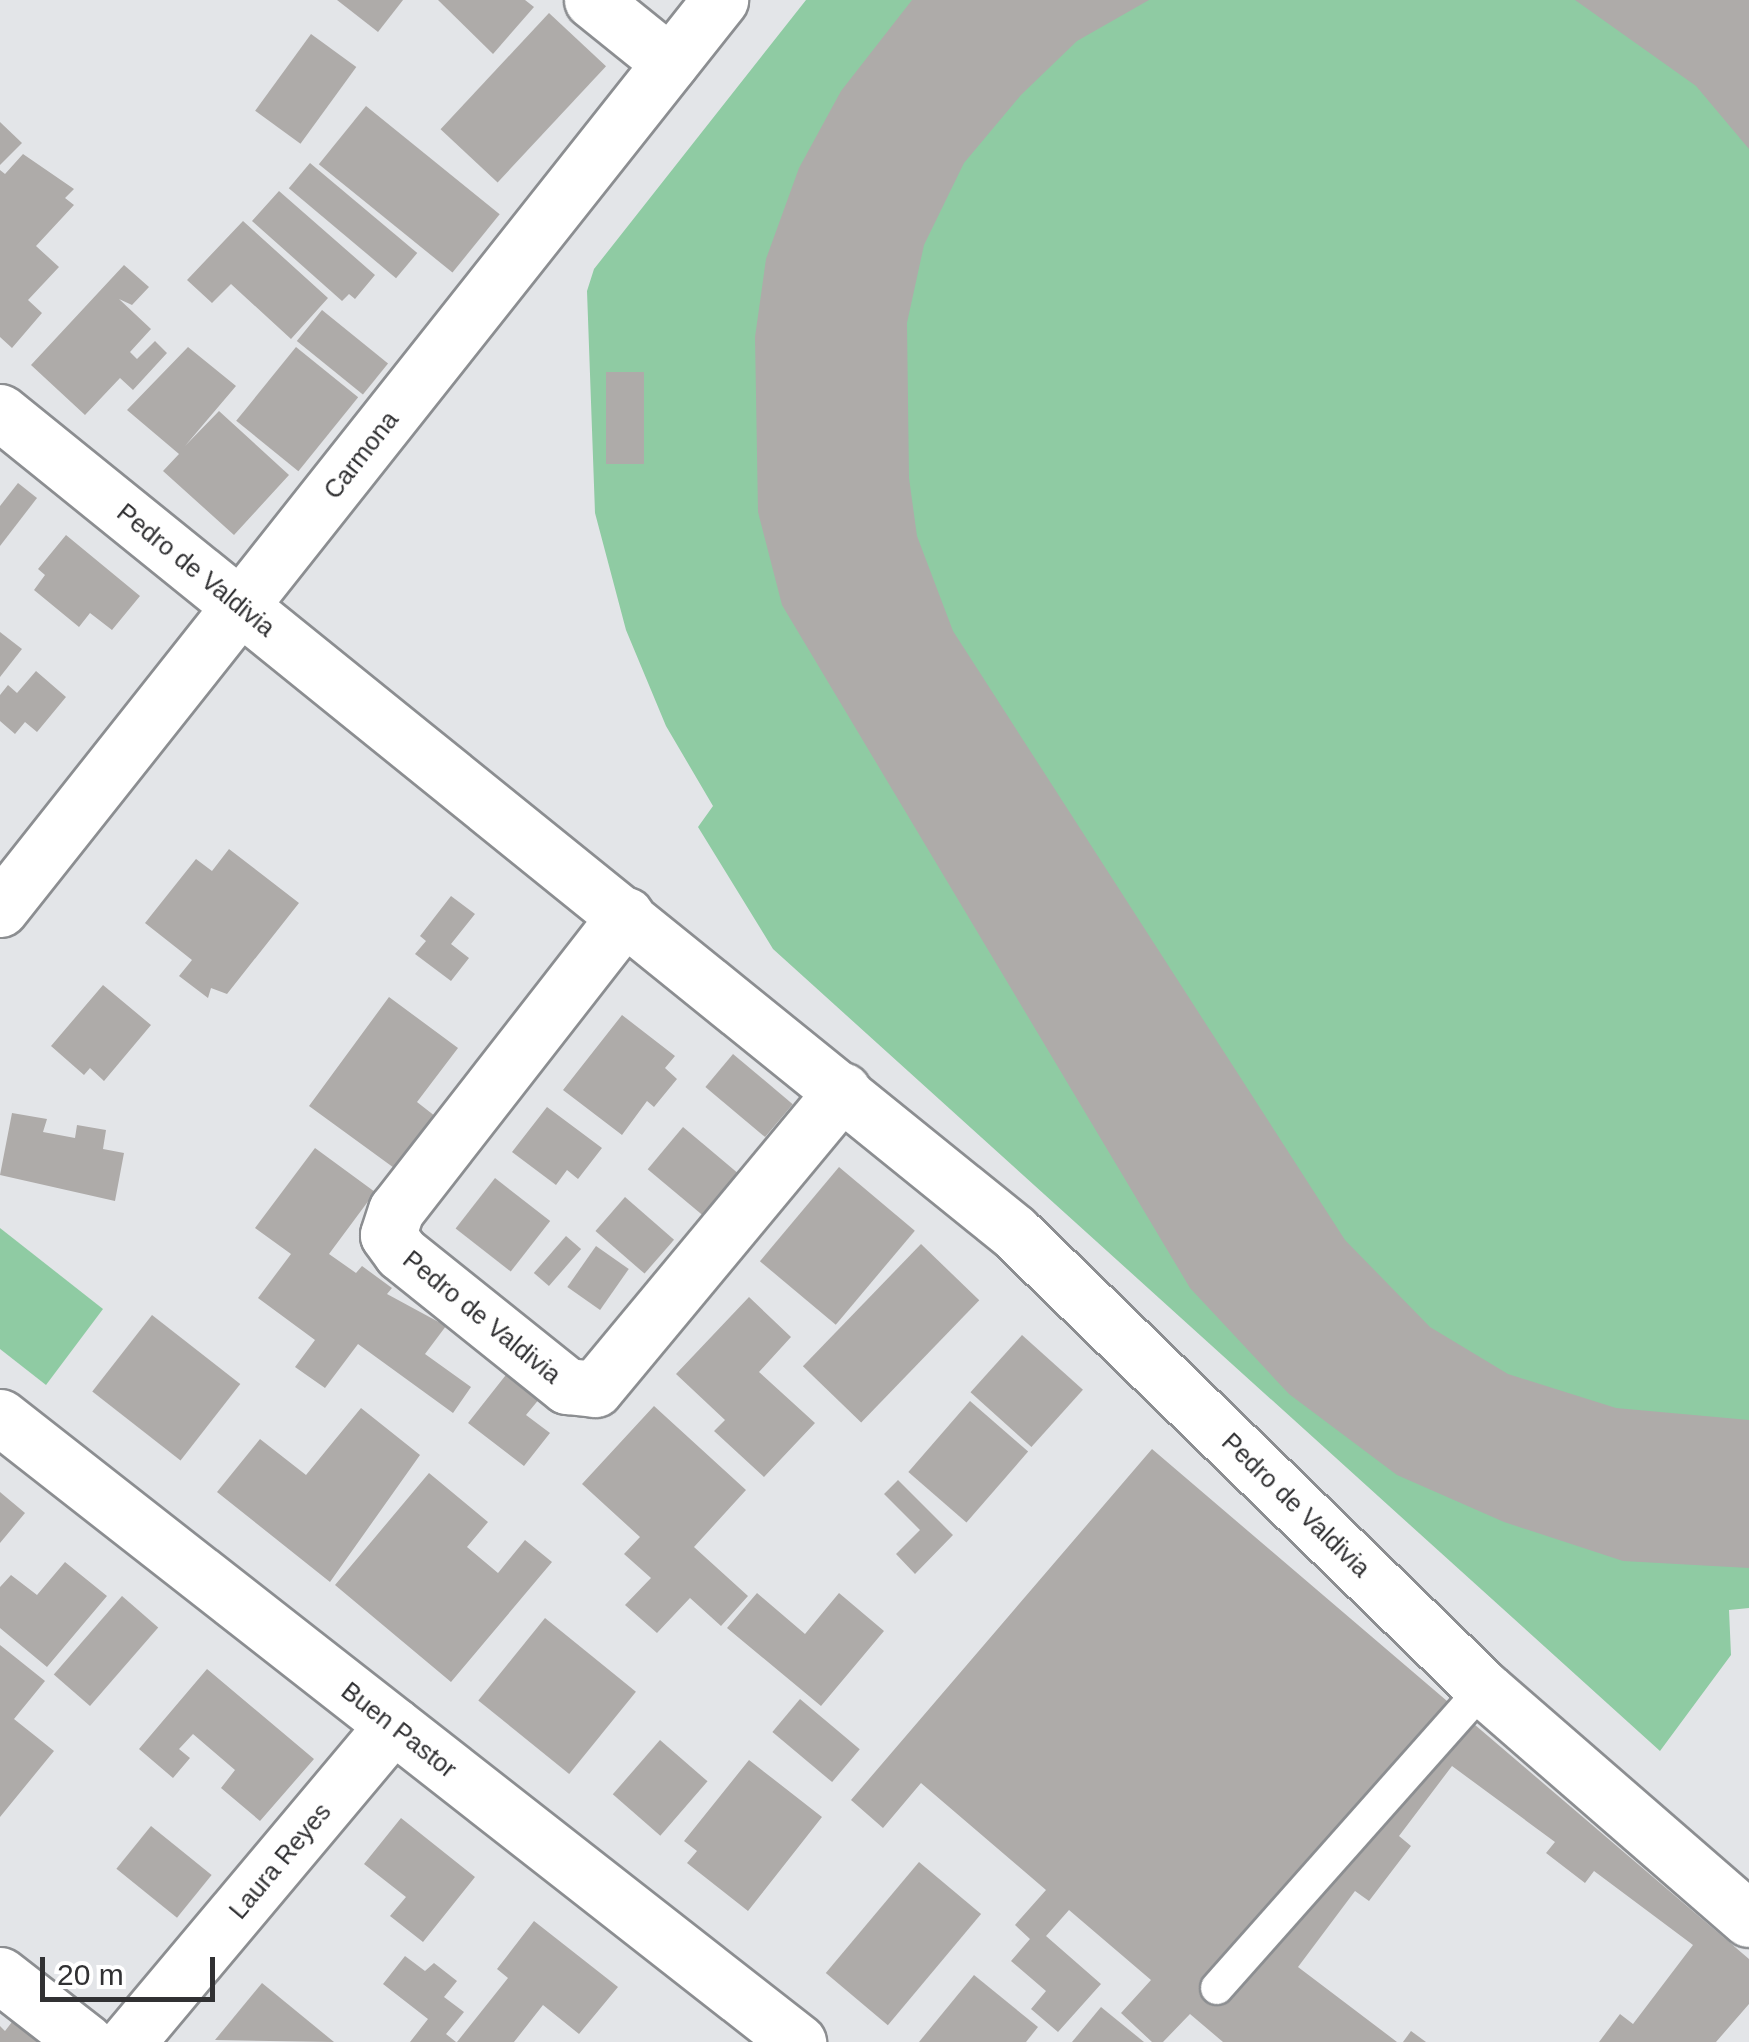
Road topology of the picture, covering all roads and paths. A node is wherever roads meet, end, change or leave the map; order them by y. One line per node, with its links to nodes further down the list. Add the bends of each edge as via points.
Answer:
1 (592, 0): 3 (street)
2 (720, 0): 3 (street, Carmona)
3 (670, 64): 5 (street, Carmona)
4 (0, 412): 5 (street, Pedro de Valdivia)
5 (243, 605): 6 (street, Carmona); 7 (street, Pedro de Valdivia)
6 (0, 908)
7 (626, 915): 8 (street, Pedro de Valdivia); 8 (street, Pedro de Valdivia, via 396,1210 388,1235 401,1254 567,1386 595,1389)
8 (843, 1090): 10 (street, Pedro de Valdivia, via 1014,1232)
9 (0, 1416): 11 (street, Buen Pastor)
10 (1482, 1688): 12 (street, Pedro de Valdivia); 14 (lane)
11 (394, 1726): 16 (street, Laura Reyes); 17 (street, Buen Pastor)
12 (1749, 1920)
13 (0, 1975): 15 (street)
14 (1217, 1988)
15 (86, 2042)
16 (127, 2042)
17 (798, 2042)

